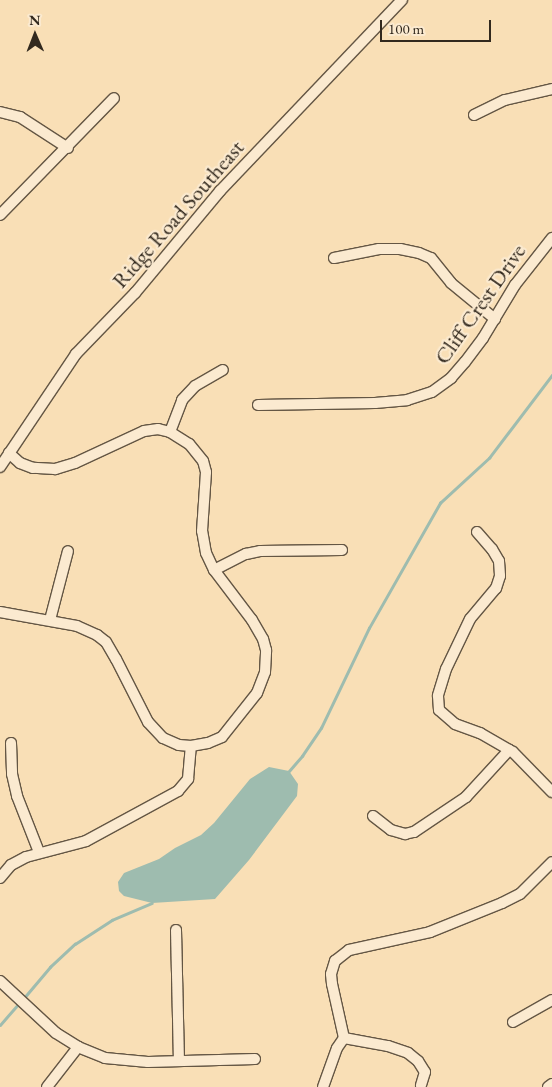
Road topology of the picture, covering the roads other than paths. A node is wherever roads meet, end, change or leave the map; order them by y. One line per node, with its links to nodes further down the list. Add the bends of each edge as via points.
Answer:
1 (402, 0): 14 (street, Ridge Road Southeast, via 206,207 135,293 76,354)
2 (552, 89): 5 (street, via 505,100)
3 (114, 98): 6 (street)
4 (0, 112): 6 (street, via 20,117)
5 (474, 115)
6 (68, 148): 7 (street)
7 (0, 215)
8 (552, 238): 10 (street, Cliff Crest Drive, via 515,285)
9 (334, 258): 10 (street, via 379,249 419,253 431,258 452,283)
10 (495, 319): 12 (street, Cliff Crest Drive, via 465,362 432,392 407,400 375,403)
11 (223, 370): 13 (street, via 195,386 182,400)
12 (258, 405)
13 (170, 432): 14 (street, via 158,429 144,431 55,470 33,468 20,463); 19 (street, via 189,444 203,462 206,472 202,531 206,553)
14 (9, 453): 15 (street, Ridge Road Southeast)
15 (0, 467)
16 (477, 532): 24 (street, via 499,560 500,576 496,588 470,619 458,642 442,681 438,705 443,716 455,724 480,733)
17 (342, 550): 19 (street, via 260,551 246,554)
18 (68, 551): 21 (street)
19 (214, 570): 23 (street, via 263,639 265,672 257,693 230,729 212,742)
20 (0, 612): 21 (street)
21 (50, 620): 23 (street, via 87,630 106,642 154,731 179,745)
22 (11, 743): 27 (street, via 17,796)
23 (191, 746): 27 (street, via 188,779 178,791 86,841)
24 (509, 750): 25 (street); 26 (street, via 466,797 414,832 405,834 390,830)
25 (552, 792)
26 (373, 816)
27 (39, 852): 29 (street, via 11,865)
28 (552, 862): 34 (street, via 520,894 502,904 430,932 342,954 335,961 331,974)
29 (0, 878)
30 (176, 930): 37 (street)
31 (0, 981): 35 (street, via 56,1033)
32 (552, 1000): 33 (street)
33 (513, 1022)
34 (344, 1038): 39 (street, via 408,1053 425,1072); 41 (street)
35 (78, 1047): 37 (street, via 104,1058); 40 (street)
36 (255, 1059): 37 (street)
37 (179, 1061)
38 (552, 1084): 42 (street)
39 (421, 1085)
40 (47, 1087)
41 (323, 1087)
42 (548, 1087)

